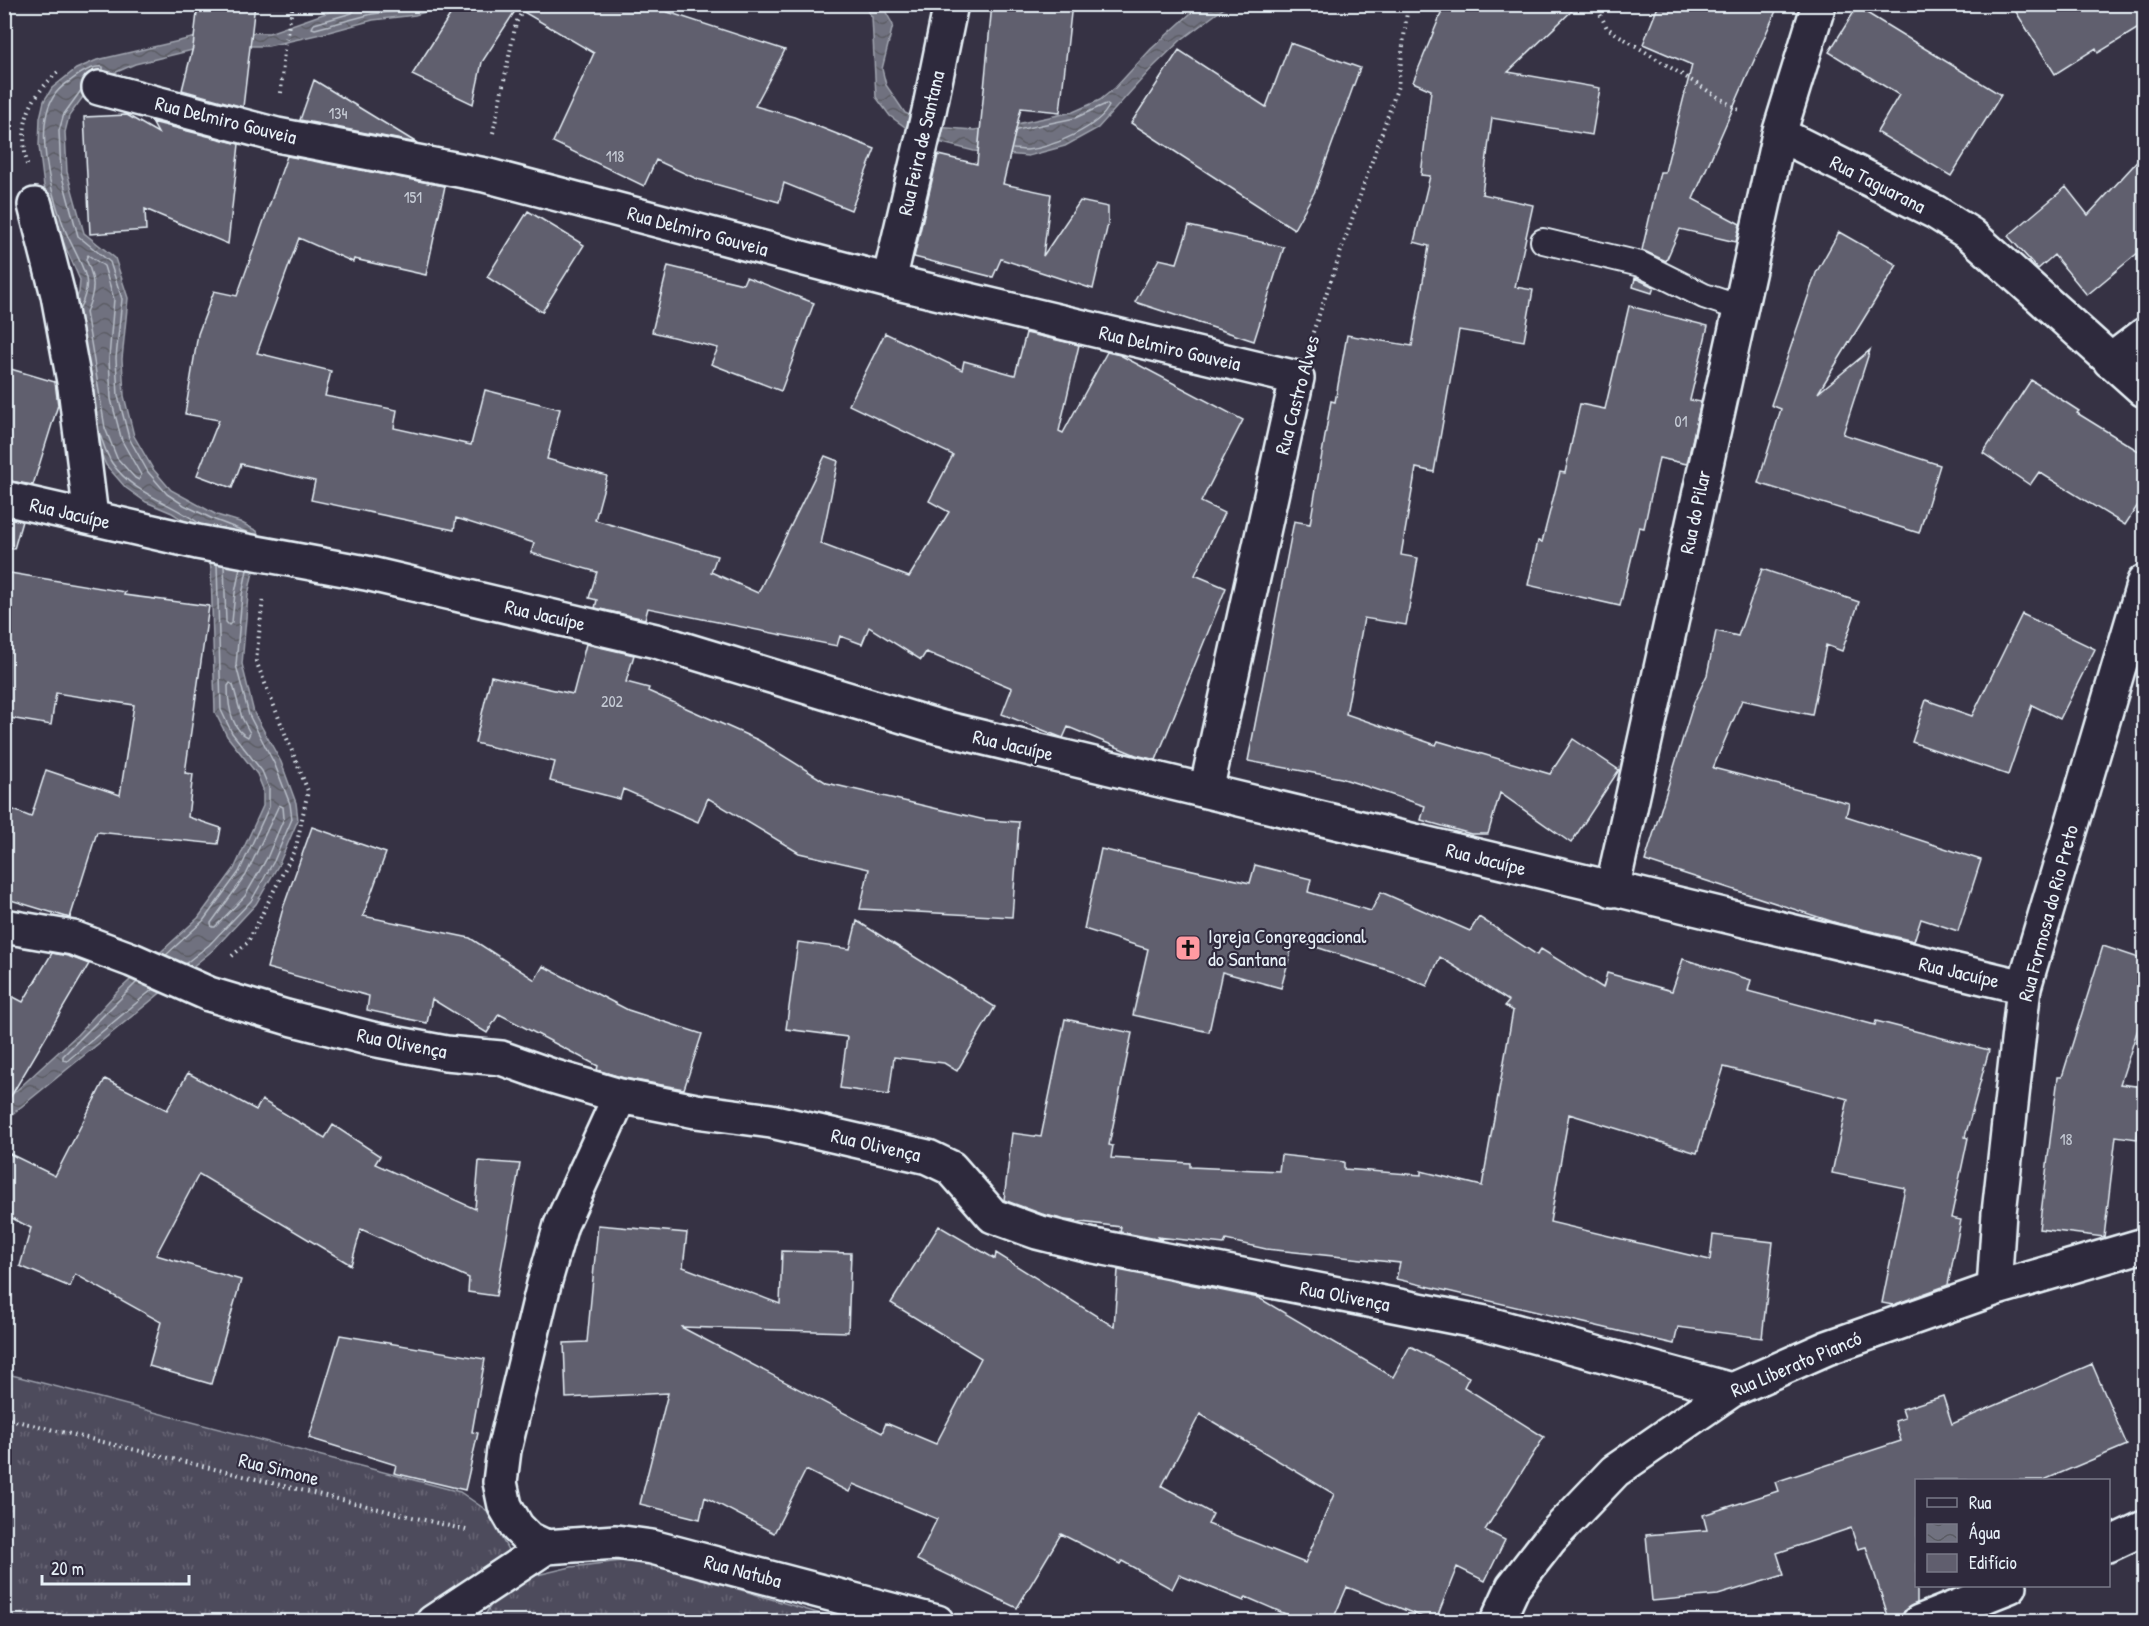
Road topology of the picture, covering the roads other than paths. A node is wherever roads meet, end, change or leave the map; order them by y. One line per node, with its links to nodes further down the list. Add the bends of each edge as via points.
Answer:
1 (951, 4): 7 (street, Rua Feira de Santana)
2 (1819, 4): 4 (street, Rua do Pilar)
3 (99, 88): 7 (street, Rua Delmiro Gouveia, via 277,135 485,175)
4 (1779, 134): 8 (street, Rua do Pilar); 10 (street, Rua Taguarana, via 1935,212 1970,234)
5 (35, 205): 14 (street, via 58,295 75,387)
6 (1543, 241): 8 (lane, via 1640,264 1704,296)
7 (889, 281): 11 (street, Rua Delmiro Gouveia)
8 (1740, 308): 17 (street, Rua do Pilar)
9 (2145, 335): 10 (street)
10 (2110, 361): 12 (street, Rua Taguarana)
11 (1297, 378): 16 (street, Rua Castro Alves)
12 (2145, 390)
13 (4, 498): 14 (street, Rua Jacuípe)
14 (91, 518): 16 (street, Rua Jacuípe, via 366,573 656,640 939,727)
15 (2145, 582): 19 (street, Rua Formosa do Rio Preto)
16 (1206, 791): 17 (street, Rua Jacuípe)
17 (1612, 890): 19 (street, Rua Jacuípe)
18 (4, 927): 20 (street, Rua Olivença, via 73,938 196,989 286,1017 372,1039 446,1053 501,1058)
19 (2024, 987): 22 (street, Rua Formosa do Rio Preto)
20 (620, 1096): 23 (street, Rua Olivença, via 771,1121 928,1157 951,1168 993,1216 1037,1232 1485,1323); 26 (street, via 561,1225 504,1450 500,1482 505,1506 529,1539)
21 (2145, 1245): 22 (street, Rua Liberato Piancó)
22 (1994, 1289): 23 (street, Rua Liberato Piancó, via 1827,1348)
23 (1732, 1390): 32 (street, Rua Liberato Piancó, via 1615,1471 1551,1538 1513,1587)
24 (2145, 1528): 25 (street)
25 (2110, 1545)
26 (546, 1547): 28 (street); 31 (street, Rua Natuba, via 616,1542 652,1547)
27 (2007, 1587): 33 (street)
28 (486, 1588): 29 (street); 30 (street)
29 (433, 1622)
30 (470, 1622)
31 (937, 1622)
32 (1497, 1622)
33 (1919, 1622)

